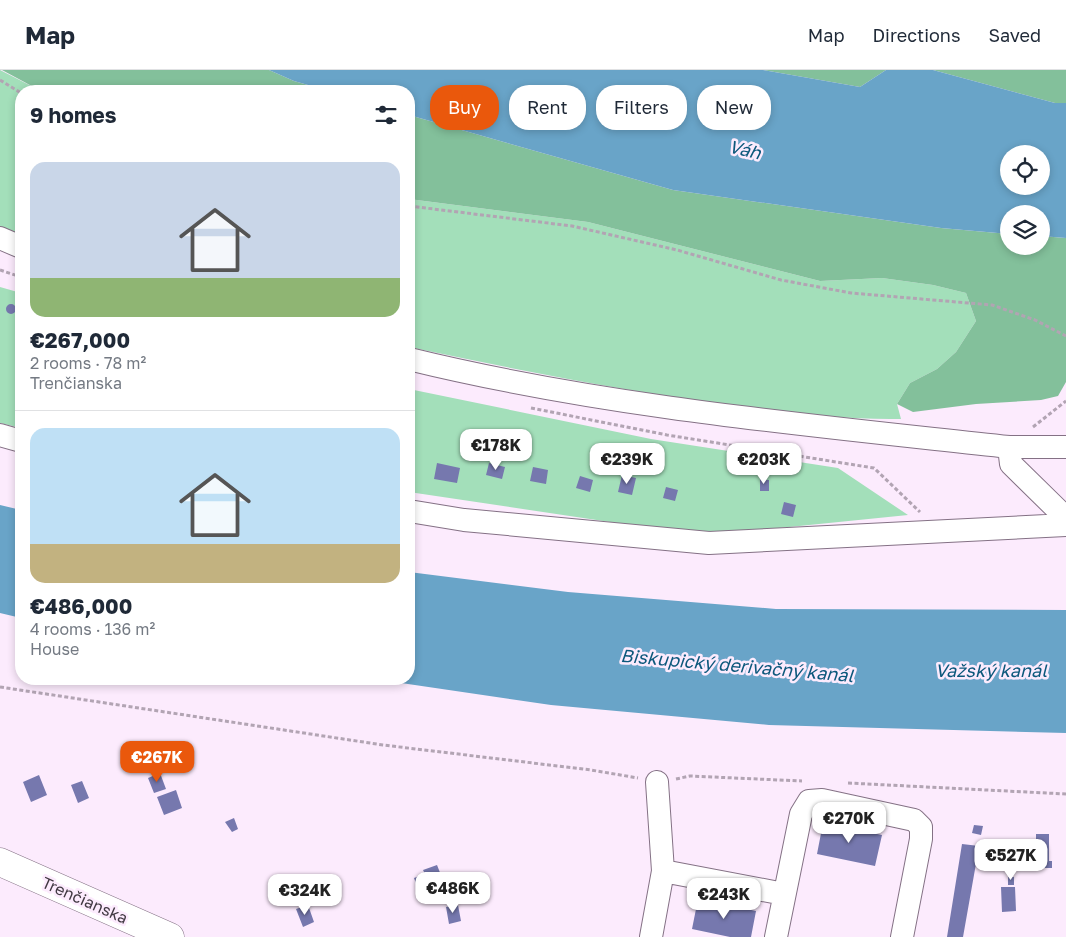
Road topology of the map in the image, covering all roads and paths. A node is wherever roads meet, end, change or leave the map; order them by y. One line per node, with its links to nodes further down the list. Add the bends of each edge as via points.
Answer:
1 (0, 80): 2 (path)
2 (15, 89)
3 (415, 207): 8 (path, via 572,226 677,250 781,280 851,294 992,305)
4 (0, 238): 5 (street)
5 (15, 244)
6 (0, 270): 7 (path)
7 (15, 275)
8 (1066, 336)
9 (415, 360): 14 (street, via 539,386 663,406)
10 (1066, 401): 14 (path)
11 (522, 406): 19 (path, via 667,435 874,468 925,518)
12 (0, 435): 13 (street)
13 (15, 439)
14 (1009, 446): 15 (street); 17 (street, via 1012,464)
15 (1066, 447)
16 (415, 512): 19 (street, via 464,520 709,543)
17 (1066, 518)
18 (1066, 525): 19 (street)
19 (932, 532)
20 (0, 687): 21 (path, via 383,745 591,770)
21 (657, 782): 22 (path, via 690,776); 26 (street)
22 (810, 782)
23 (839, 783): 24 (path)
24 (1066, 794)
25 (0, 862): 28 (main road, Trenčianska)
26 (663, 871): 27 (street); 29 (street)
27 (784, 894): 30 (street); 31 (street, via 801,814 809,801 822,800 914,820 921,827 921,839)
28 (170, 937)
29 (651, 937)
30 (776, 937)
31 (902, 937)

